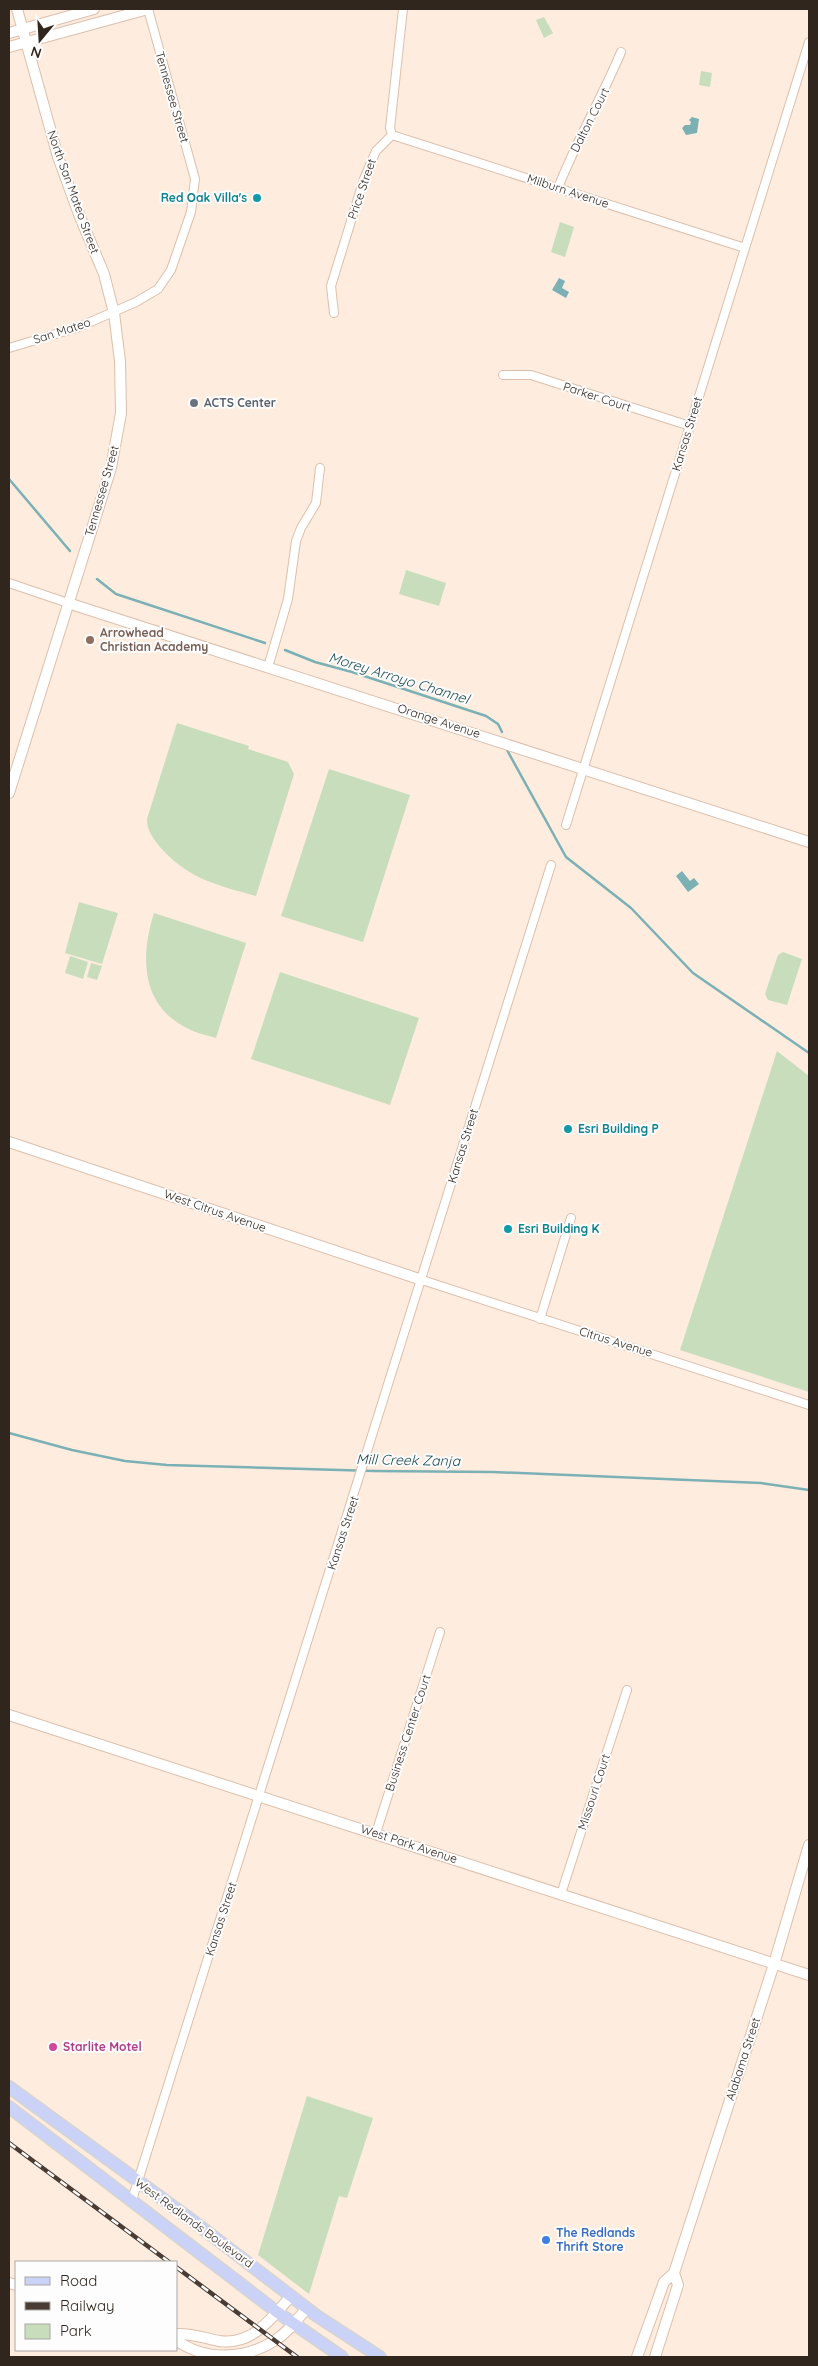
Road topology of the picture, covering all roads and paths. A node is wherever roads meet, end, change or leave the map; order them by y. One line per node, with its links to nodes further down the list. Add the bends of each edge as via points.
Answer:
1 (17, 9): 5 (street, North San Mateo Street)
2 (94, 9): 5 (street)
3 (148, 9): 7 (street); 14 (street, Tennessee Street, via 195,179 194,196 182,242 166,280 158,289)
4 (403, 9): 11 (street, via 390,128)
5 (24, 29): 6 (street); 7 (street, North San Mateo Street)
6 (9, 32)
7 (27, 42): 9 (street); 14 (street, North San Mateo Street, via 58,157 104,274)
8 (809, 42): 13 (street, Kansas Street)
9 (9, 46)
10 (622, 52): 12 (street, Dalton Court)
11 (392, 135): 12 (street, Milburn Avenue); 15 (street, Price Street, via 370,161 331,286)
12 (558, 188): 13 (street, Milburn Avenue)
13 (745, 248): 18 (street, Kansas Street)
14 (114, 312): 16 (street, San Mateo, via 79,327); 21 (street, Tennessee Street, via 120,361 121,413 111,468)
15 (334, 313)
16 (9, 348)
17 (503, 375): 18 (street, Parker Court, via 531,376)
18 (690, 426): 23 (street, Kansas Street)
19 (320, 468): 22 (street, via 316,504 296,541 288,599)
20 (9, 584): 21 (street)
21 (68, 603): 22 (street, Orange Avenue); 24 (street, Tennessee Street)
22 (268, 667): 23 (street, Orange Avenue)
23 (583, 768): 25 (street, Kansas Street); 26 (street, Orange Avenue)
24 (9, 793)
25 (566, 825)
26 (809, 842)
27 (551, 865): 30 (street, Kansas Street)
28 (9, 1142): 30 (street, West Citrus Avenue)
29 (571, 1218): 31 (street)
30 (422, 1280): 31 (street, Citrus Avenue); 36 (street, Kansas Street)
31 (540, 1318): 32 (street, Citrus Avenue)
32 (809, 1405)
33 (440, 1632): 37 (street, Business Center Court)
34 (627, 1690): 39 (street, Missouri Court)
35 (9, 1715): 36 (street, West Park Avenue)
36 (259, 1796): 37 (street, West Park Avenue); 44 (street, Kansas Street)
37 (376, 1833): 39 (street, West Park Avenue)
38 (809, 1844): 40 (street, Alabama Street)
39 (561, 1894): 40 (street, West Park Avenue)
40 (774, 1964): 41 (street, West Park Avenue); 46 (street, Alabama Street)
41 (809, 1975)
42 (9, 2088): 44 (main road, West Redlands Boulevard)
43 (9, 2107): 45 (main road, West Redlands Boulevard)
44 (138, 2183): 45 (street, Kansas Street); 47 (main road, West Redlands Boulevard, via 198,2224)
45 (132, 2200): 49 (main road, West Redlands Boulevard)
46 (674, 2273): 56 (street, Alabama Street, via 664,2282); 57 (street, Alabama Street, via 678,2284)
47 (291, 2296): 48 (main road, West Redlands Boulevard); 49 (street)
48 (307, 2308): 50 (street); 55 (main road, West Redlands Boulevard)
49 (277, 2312): 50 (main road, West Redlands Boulevard); 51 (street, via 260,2330 234,2341)
50 (293, 2324): 53 (street, via 275,2341 258,2350); 54 (main road, West Redlands Boulevard)
51 (178, 2334)
52 (178, 2341): 53 (street)
53 (206, 2356)
54 (342, 2357)
55 (380, 2357)
56 (637, 2357)
57 (655, 2357)

